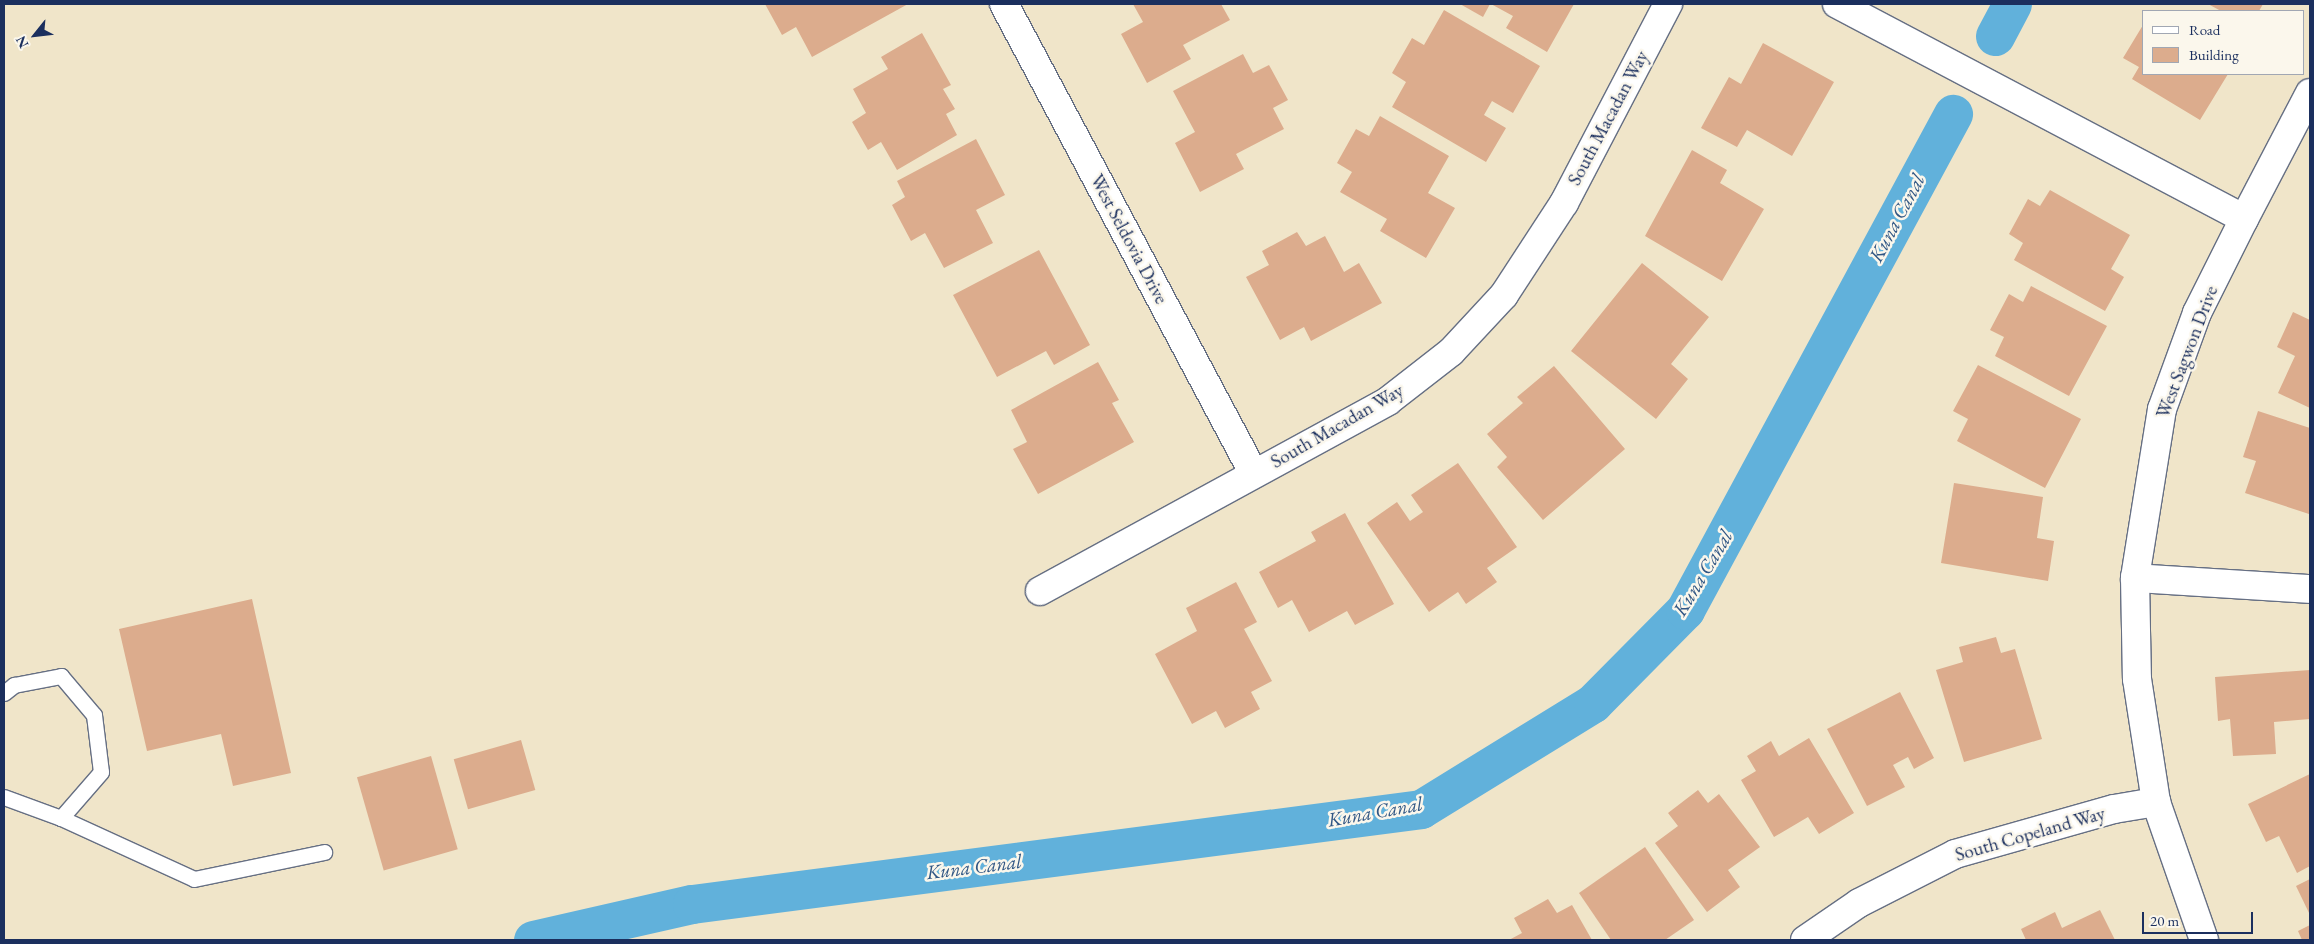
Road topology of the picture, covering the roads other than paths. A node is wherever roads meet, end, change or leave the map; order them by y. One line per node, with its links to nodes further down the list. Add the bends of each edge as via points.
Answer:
1 (1004, 4): 6 (street, West Seldovia Drive)
2 (1668, 4): 6 (street, South Macadan Way, via 1564,203 1504,296 1451,352 1388,400)
3 (1837, 4): 5 (street)
4 (2310, 93): 5 (street, West Sagwon Drive)
5 (2244, 219): 7 (street, West Sagwon Drive, via 2197,313 2162,409)
6 (1254, 474): 9 (street, South Macadan Way)
7 (2135, 578): 8 (street); 12 (street, West Sagwon Drive, via 2137,679)
8 (2310, 589)
9 (1040, 591)
10 (4, 693): 13 (lane, via 14,686 61,676 94,715 101,772)
11 (4, 797): 13 (lane)
12 (2156, 802): 15 (street, South Copeland Way, via 2114,809 1955,854 1859,903); 16 (street, West Sagwon Drive)
13 (61, 818): 14 (lane, via 194,879)
14 (324, 852)
15 (1805, 940)
16 (2204, 940)

